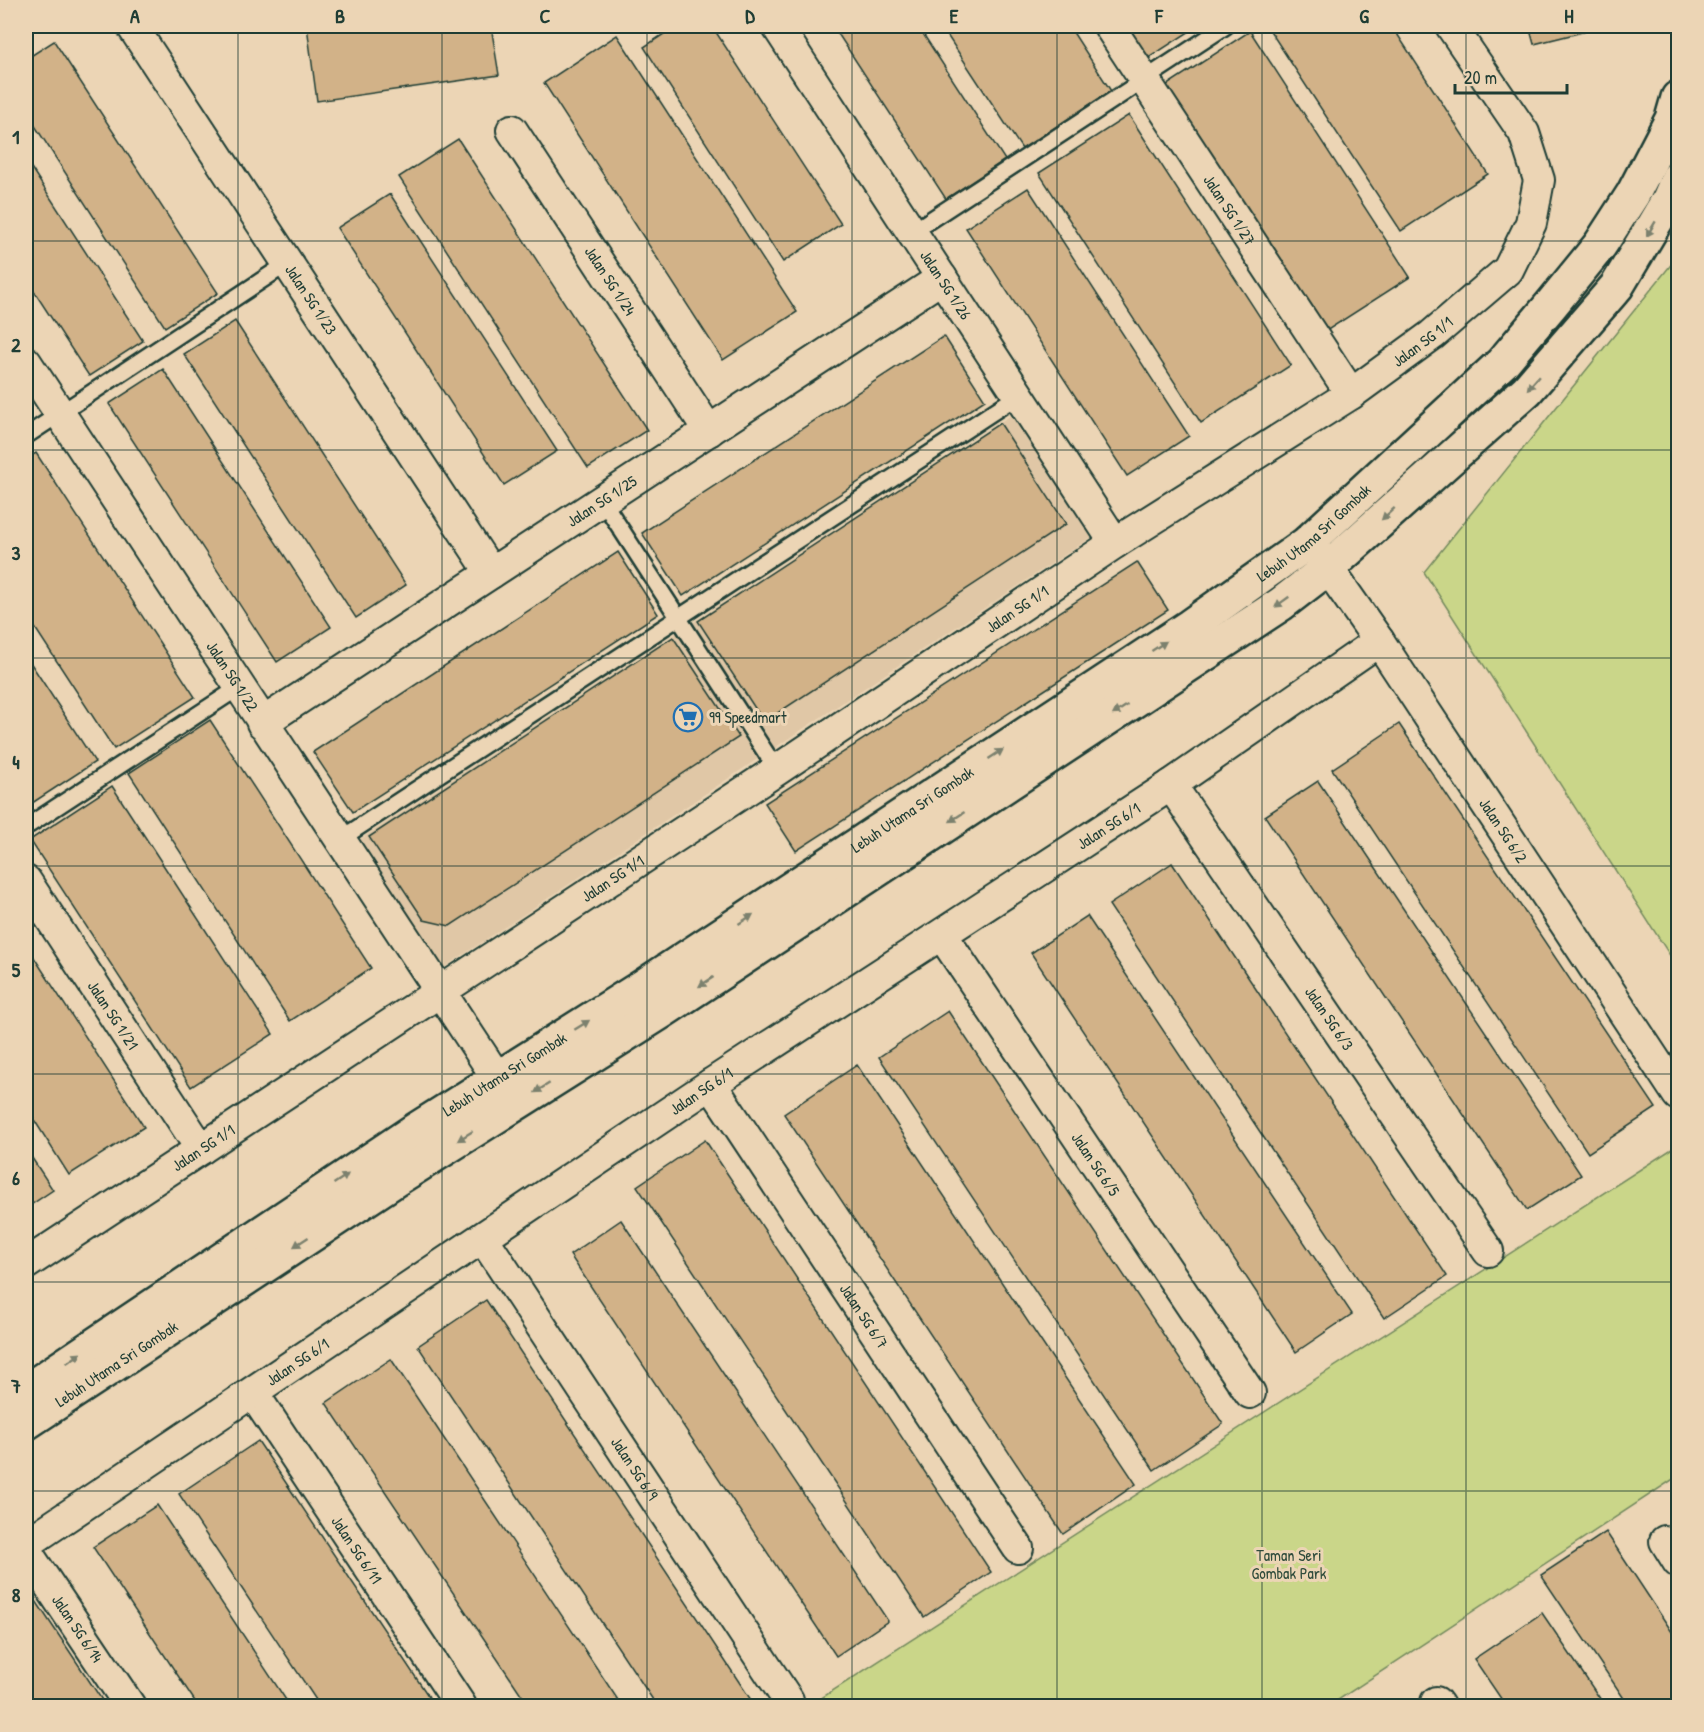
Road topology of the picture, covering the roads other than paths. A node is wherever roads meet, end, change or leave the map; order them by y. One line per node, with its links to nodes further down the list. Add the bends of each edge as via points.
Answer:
1 (132, 26): 11 (street, Jalan SG 1/23)
2 (777, 26): 10 (street, Jalan SG 1/26)
3 (1109, 26): 6 (street, Jalan SG 1/27)
4 (1226, 26): 6 (lane)
5 (1451, 26): 14 (street, Jalan SG 1/1, via 1524,133 1539,180 1531,224 1508,270 1432,335)
6 (1144, 79): 10 (lane); 14 (street, Jalan SG 1/27)
7 (1678, 98): 20 (street, Lebuh Utama Sri Gombak, via 1672,119 1633,194 1551,305 1502,363)
8 (512, 130): 17 (street, Jalan SG 1/24)
9 (1678, 178): 22 (street, Lebuh Utama Sri Gombak, one-way to 22, via 1617,286 1527,390)
10 (912, 232): 12 (street, Jalan SG 1/26)
11 (288, 263): 16 (lane); 23 (street, Jalan SG 1/23)
12 (942, 278): 15 (street, Jalan SG 1/26); 17 (street, Jalan SG 1/25)
13 (26, 362): 16 (street, Jalan SG 1/22)
14 (1351, 394): 21 (street, Jalan SG 1/1)
15 (1019, 395): 21 (street, Jalan SG 1/26); 24 (lane)
16 (59, 414): 18 (lane); 26 (street, Jalan SG 1/22)
17 (709, 431): 19 (street, Jalan SG 1/25)
18 (26, 436)
19 (602, 500): 23 (street, Jalan SG 1/25); 24 (lane)
20 (1309, 541): 22 (street, Jalan SG 6/2); 35 (street, Lebuh Utama Sri Gombak, one-way to 20, via 1190,626)
21 (1115, 543): 28 (street, Jalan SG 1/1)
22 (1329, 567): 25 (street, Jalan SG 6/2); 38 (street, Lebuh Utama Sri Gombak, one-way to 38, via 1281,604)
23 (491, 573): 27 (street, Jalan SG 1/25)
24 (678, 618): 28 (lane); 31 (lane)
25 (1379, 640): 29 (street, Jalan SG 6/1); 37 (street, Jalan SG 6/2)
26 (238, 688): 27 (street, Jalan SG 1/22); 30 (lane)
27 (262, 723): 31 (street, Jalan SG 1/22)
28 (777, 770): 34 (street, Jalan SG 1/1)
29 (1171, 785): 33 (street, Jalan SG 6/1); 41 (street, Jalan SG 6/3)
30 (26, 827)
31 (339, 840): 34 (street, Jalan SG 1/22)
32 (26, 881): 39 (street, Jalan SG 1/21)
33 (942, 935): 36 (street, Jalan SG 6/1); 45 (street, Jalan SG 6/5)
34 (439, 993): 35 (street); 39 (street, Jalan SG 1/1)
35 (497, 1079): 38 (street); 43 (street, Lebuh Utama Sri Gombak, one-way to 35)
36 (711, 1084): 40 (street, Jalan SG 6/1); 48 (street, Jalan SG 6/7)
37 (1678, 1095)
38 (515, 1105): 46 (street, Lebuh Utama Sri Gombak, one-way to 46)
39 (201, 1149): 42 (street, Jalan SG 1/1)
40 (483, 1238): 44 (street, Jalan SG 6/1); 50 (street, Jalan SG 6/9)
41 (1488, 1251)
42 (26, 1264)
43 (26, 1391)
44 (253, 1393): 47 (street, Jalan SG 6/1); 52 (street, Jalan SG 6/11)
45 (1250, 1393)
46 (26, 1423)
47 (26, 1544)
48 (1018, 1548)
49 (26, 1551): 51 (street, Jalan SG 6/14)
50 (788, 1700)
51 (130, 1707)
52 (461, 1707)

